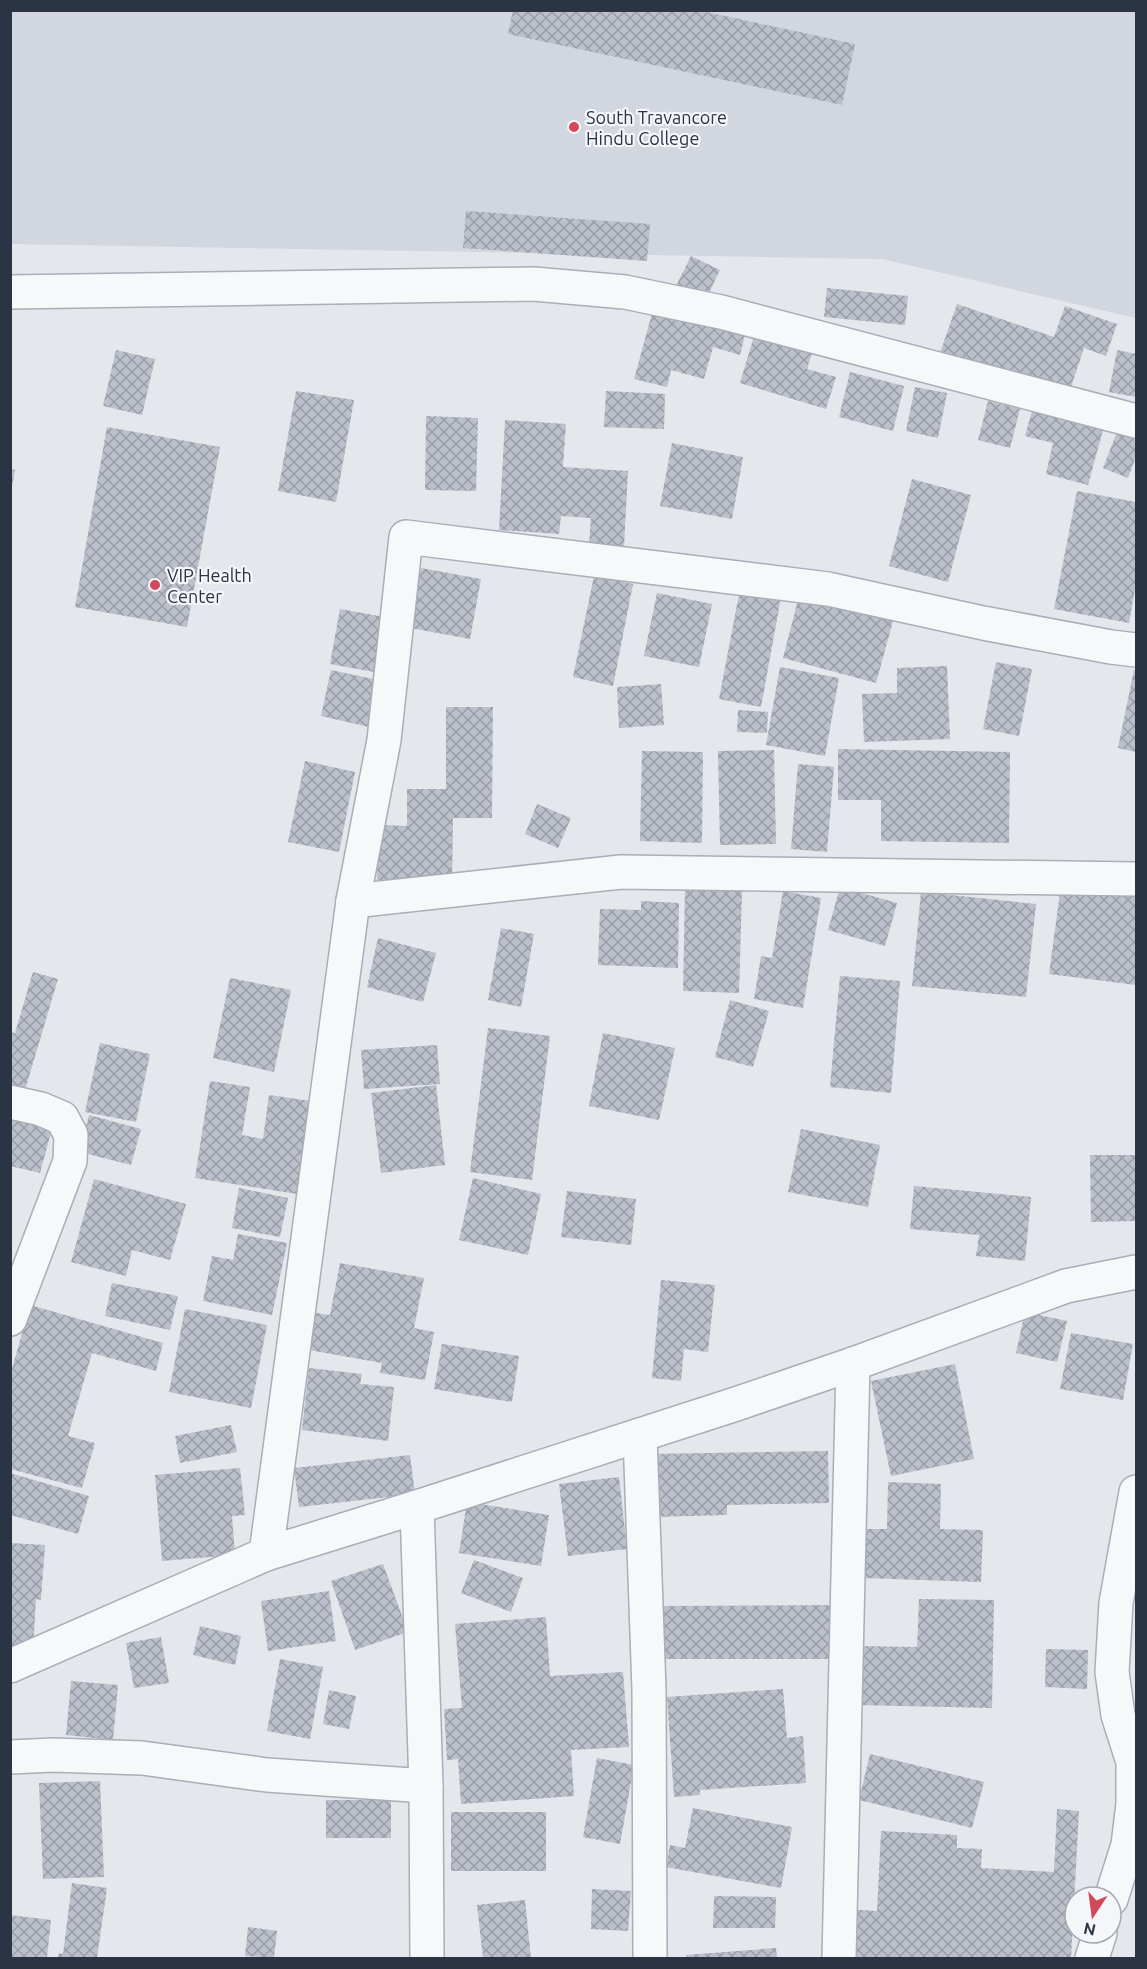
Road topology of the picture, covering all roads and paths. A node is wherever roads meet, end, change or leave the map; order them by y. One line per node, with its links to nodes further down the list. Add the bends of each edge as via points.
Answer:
1 (10, 292): 2 (street, via 523,284 625,292 721,312)
2 (1137, 421)
3 (1137, 650): 5 (street, via 983,623 828,589 406,537 384,740)
4 (1137, 879): 5 (street, via 621,872)
5 (353, 901): 13 (street)
6 (10, 1102): 8 (street, via 62,1118 71,1135 70,1161)
7 (1137, 1272): 9 (street, via 1066,1286)
8 (10, 1319)
9 (853, 1364): 10 (street); 20 (street)
10 (640, 1435): 12 (street); 19 (street, via 649,1690)
11 (1137, 1492): 17 (street, via 1116,1603 1112,1672 1118,1715 1132,1762 1133,1804 1128,1845)
12 (417, 1507): 13 (street); 16 (street)
13 (266, 1554): 14 (street)
14 (10, 1666)
15 (10, 1757): 16 (street, via 142,1758 267,1775)
16 (426, 1786): 18 (street)
17 (1115, 1885)
18 (427, 1959)
19 (650, 1959)
20 (839, 1959)

